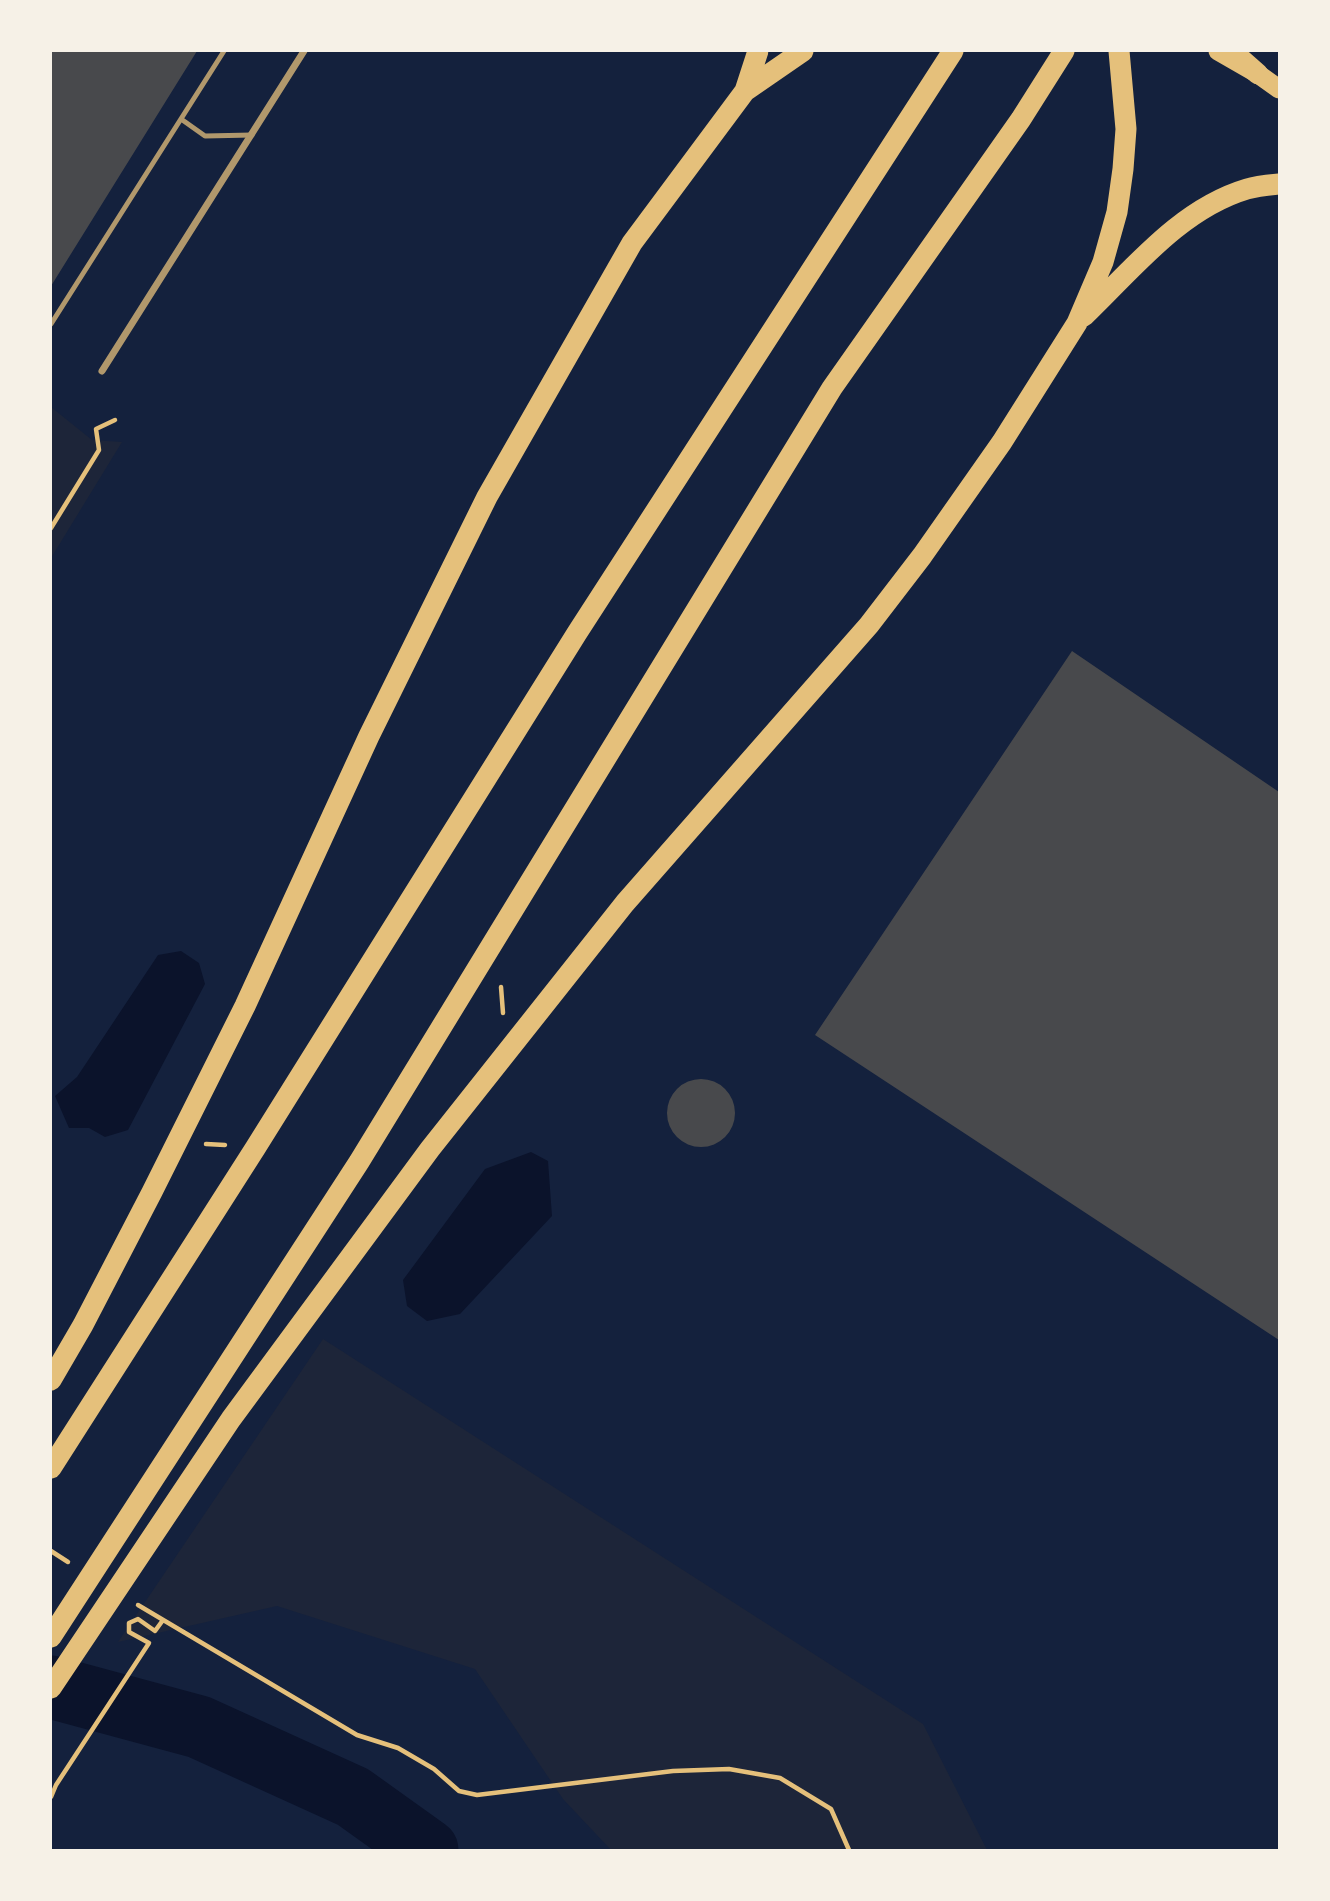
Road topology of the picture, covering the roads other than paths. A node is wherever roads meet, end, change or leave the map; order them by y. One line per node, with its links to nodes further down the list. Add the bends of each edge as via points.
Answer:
1 (224, 51): 13 (lane)
2 (304, 51): 14 (street)
3 (758, 51): 12 (highway)
4 (803, 51): 12 (highway)
5 (953, 51): 20 (highway, via 576,633)
6 (1064, 51): 21 (highway, via 832,388 359,1162)
7 (1218, 51): 10 (highway)
8 (1232, 51): 10 (highway)
9 (1119, 52): 16 (highway, via 1126,129 1117,212 1103,262)
10 (1258, 74): 11 (highway)
11 (1279, 89)
12 (746, 91): 19 (highway, via 632,243 487,497 369,736 274,946)
13 (181, 119): 14 (lane, via 205,135); 17 (lane)
14 (252, 135): 18 (street)
15 (1279, 184): 16 (highway, via 1248,189 1184,221)
16 (1077, 323): 22 (highway, via 988,462 884,605 655,867 430,1149 231,1419)
17 (51, 324)
18 (102, 371)
19 (51, 1380)
20 (51, 1468)
21 (51, 1637)
22 (51, 1688)

